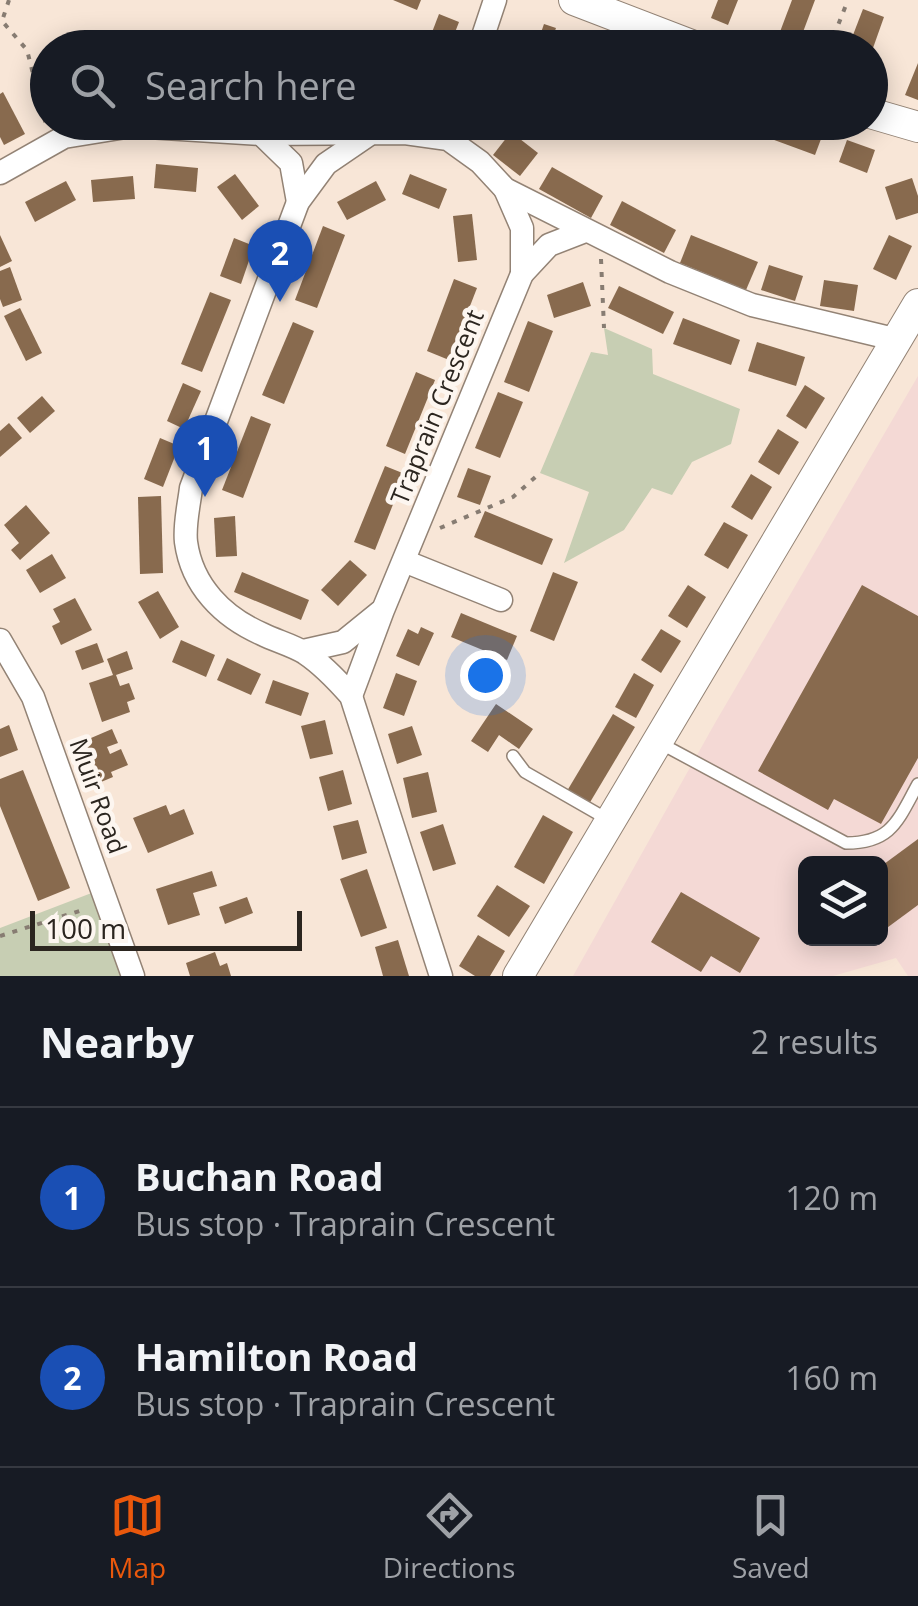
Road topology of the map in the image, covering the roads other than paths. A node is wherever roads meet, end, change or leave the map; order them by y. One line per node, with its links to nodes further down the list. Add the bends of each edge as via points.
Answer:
1 (495, 0): 3 (street)
2 (584, 2): 4 (street)
3 (485, 30)
4 (654, 30)
5 (888, 119): 6 (street)
6 (918, 127)
7 (58, 140): 11 (street)
8 (267, 140): 13 (street, via 291,163)
9 (361, 140): 13 (street, via 326,164)
10 (459, 140): 12 (street)
11 (0, 173)
12 (505, 189): 14 (street); 15 (street, Traprain Crescent, via 522,228)
13 (298, 202): 22 (street, via 190,488 185,538 203,590 227,613)
14 (593, 235): 15 (street, Traprain Crescent, via 549,244); 17 (street, via 752,305)
15 (522, 274): 18 (street, Traprain Crescent)
16 (918, 304): 17 (street)
17 (898, 340): 24 (street)
18 (408, 551): 19 (street); 20 (street, Traprain Crescent)
19 (500, 600)
20 (383, 610): 22 (street, Traprain Crescent, via 344,642); 23 (street)
21 (2, 648): 28 (street, Muir Road, via 34,697)
22 (303, 651): 23 (street)
23 (350, 696): 29 (street)
24 (658, 742): 26 (lane, via 846,843 892,832); 27 (street)
25 (513, 756): 27 (lane, via 524,772)
26 (918, 784)
27 (611, 822): 30 (street)
28 (132, 976)
29 (441, 976)
30 (518, 976)

